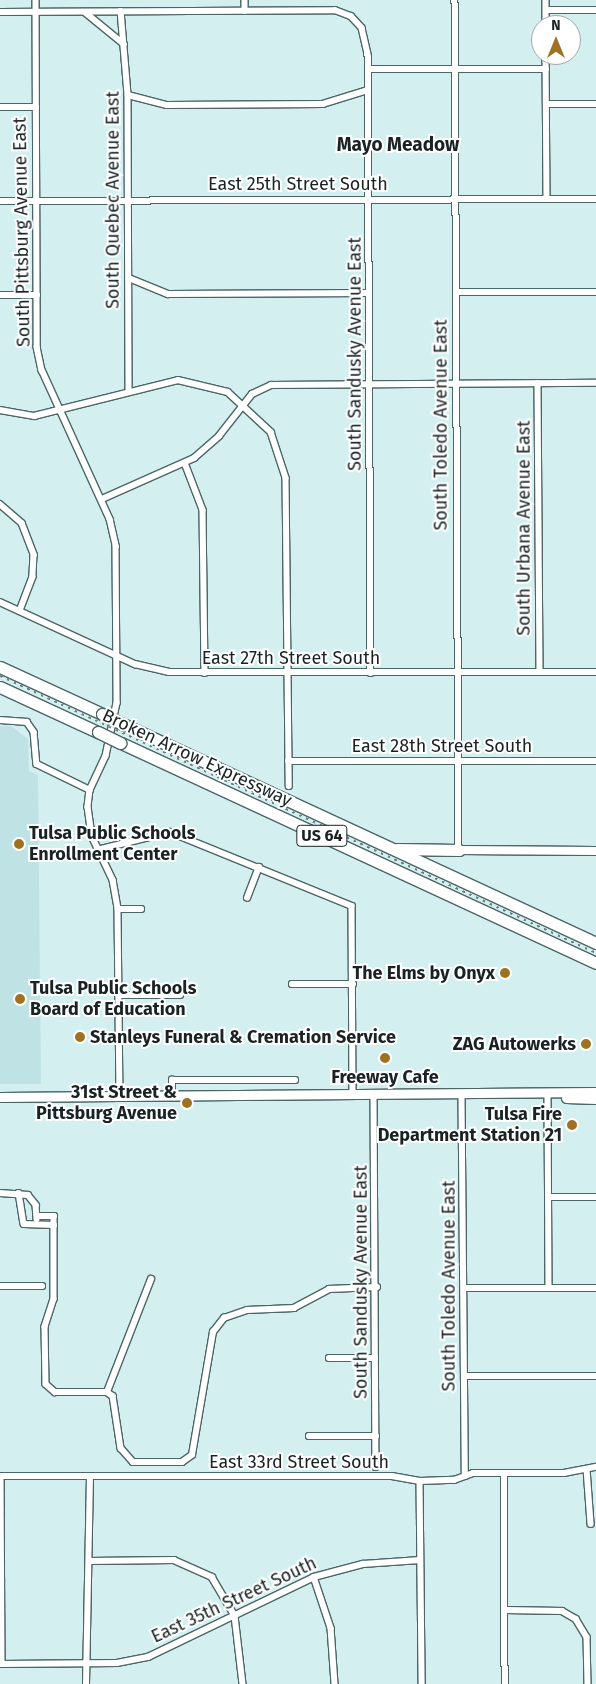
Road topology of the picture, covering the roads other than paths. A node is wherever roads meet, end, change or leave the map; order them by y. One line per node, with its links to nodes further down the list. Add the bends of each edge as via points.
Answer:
1 (36, 0): 9 (street, South Pittsburg Avenue East)
2 (245, 0): 7 (street)
3 (455, 0): 16 (street, South Toledo Avenue East)
4 (546, 0): 5 (street)
5 (546, 10): 6 (street); 12 (street)
6 (596, 10)
7 (245, 11): 11 (street); 15 (street, South Sandusky Avenue East, via 335,10 351,16 366,36)
8 (0, 12): 9 (street)
9 (36, 12): 10 (street); 23 (street, South Pittsburg Avenue East)
10 (84, 12): 11 (street); 13 (street, via 105,24)
11 (121, 12): 13 (street, South Quebec Avenue East)
12 (546, 15)
13 (124, 44): 19 (street, South Quebec Avenue East)
14 (546, 65): 17 (street)
15 (368, 69): 16 (street); 18 (street, South Sandusky Avenue East)
16 (455, 69): 17 (street); 30 (street, South Toledo Avenue East)
17 (546, 69): 20 (street)
18 (368, 90): 19 (street, via 323,104 167,106); 24 (street, South Sandusky Avenue East)
19 (128, 94): 29 (street, South Quebec Avenue East)
20 (546, 104): 21 (street); 25 (street)
21 (596, 104)
22 (0, 107): 23 (street)
23 (36, 107): 28 (street, South Pittsburg Avenue East)
24 (369, 199): 29 (street, East 25th Street South); 30 (street, East 25th Street South); 34 (street, South Sandusky Avenue East)
25 (546, 199): 26 (street, East 25th Street South); 30 (street, East 25th Street South)
26 (596, 199)
27 (0, 200): 28 (street, East 25th Street South)
28 (37, 200): 29 (street, East 25th Street South); 36 (street, South Pittsburg Avenue East)
29 (128, 200): 31 (street, South Quebec Avenue East)
30 (456, 200): 32 (street, South Toledo Avenue East)
31 (129, 278): 34 (street, via 168,294); 41 (street, South Quebec Avenue East)
32 (456, 292): 33 (street); 40 (street, South Toledo Avenue East)
33 (596, 292)
34 (369, 293): 39 (street, South Sandusky Avenue East)
35 (0, 295): 36 (street)
36 (37, 295): 43 (street, South Pittsburg Avenue East, via 38,356)
37 (538, 383): 38 (street); 40 (street); 53 (street, South Urbana Avenue East)
38 (596, 383)
39 (370, 384): 40 (street); 42 (street, via 271,385); 57 (street, South Sandusky Avenue East)
40 (456, 384): 52 (street, South Toledo Avenue East)
41 (128, 390): 42 (street, via 190,381 216,387); 43 (street)
42 (245, 403): 45 (street, via 211,445); 56 (street, via 271,432 286,478)
43 (59, 409): 44 (street, via 27,416); 46 (street, South Pittsburg Avenue East)
44 (0, 410)
45 (185, 463): 46 (street); 55 (street, via 203,510)
46 (102, 499): 50 (street, South Pittsburg Avenue East, via 116,546)
47 (0, 504): 49 (street, via 22,523 34,555 31,588)
48 (0, 602): 49 (street, East 27th Street South)
49 (20, 611): 50 (street, East 27th Street South)
50 (117, 657): 55 (street, East 27th Street South, via 147,669); 64 (street, South Pittsburg Avenue East, via 117,703 106,756)
51 (0, 667): 65 (highway, Broken Arrow Expressway / US 64, bridge)
52 (458, 672): 53 (street, East 27th Street South); 57 (street, East 27th Street South); 61 (street, South Toledo Avenue East)
53 (540, 672): 54 (street, East 27th Street South)
54 (596, 672)
55 (205, 673): 56 (street, East 27th Street South)
56 (288, 673): 57 (street, East 27th Street South); 60 (street)
57 (371, 673)
58 (0, 686): 74 (highway, Broken Arrow Expressway / US 64, bridge)
59 (0, 720): 64 (street, via 28,722 34,732 38,764)
60 (288, 761): 61 (street, East 28th Street South); 63 (street)
61 (460, 761): 62 (street, East 28th Street South); 67 (street, South Toledo Avenue East)
62 (596, 761)
63 (289, 786)
64 (90, 790): 66 (street, South Pittsburg Avenue East, via 89,824)
65 (395, 849): 67 (highway); 73 (highway, Broken Arrow Expressway / US 64)
66 (97, 850): 69 (street, via 170,832); 71 (street, South Pittsburg Avenue East, via 113,880)
67 (460, 850): 68 (street)
68 (596, 851)
69 (259, 867): 70 (street); 78 (street, via 352,906)
70 (247, 898)
71 (118, 909): 72 (street); 79 (street, South Pittsburg Avenue East)
72 (142, 909)
73 (596, 943)
74 (585, 958): 75 (highway, Broken Arrow Expressway / US 64); 76 (highway)
75 (596, 963)
76 (596, 974)
77 (292, 984): 78 (street)
78 (353, 984): 83 (street)
79 (119, 995): 80 (street); 87 (street, South Pittsburg Avenue East)
80 (180, 995)
81 (295, 1080): 88 (street, via 172,1080)
82 (596, 1092): 85 (main road)
83 (353, 1096): 84 (main road); 88 (main road)
84 (374, 1096): 89 (main road); 101 (street, South Sandusky Avenue East)
85 (548, 1096): 89 (main road); 90 (main road); 93 (street)
86 (0, 1097): 87 (main road)
87 (120, 1097): 88 (main road)
88 (172, 1097)
89 (462, 1097): 102 (street, South Toledo Avenue East)
90 (596, 1099)
91 (0, 1193): 92 (street)
92 (19, 1193): 95 (street, via 32,1198); 96 (street, via 21,1221)
93 (550, 1197): 94 (street); 103 (street)
94 (596, 1197)
95 (37, 1216): 96 (street); 97 (street, via 54,1216)
96 (37, 1225): 97 (street)
97 (54, 1225): 109 (street, via 54,1299 45,1327 46,1384 59,1393)
98 (151, 1279): 109 (street)
99 (0, 1286): 100 (street)
100 (42, 1286)
101 (377, 1288): 106 (street, South Sandusky Avenue East); 109 (street, via 329,1289 294,1308 247,1310 224,1318 213,1332 192,1455 182,1462 129,1461 118,1434 116,1400)
102 (464, 1288): 103 (street); 107 (street, South Toledo Avenue East)
103 (549, 1288): 104 (street)
104 (596, 1288)
105 (329, 1358): 106 (street)
106 (375, 1358): 111 (street, South Sandusky Avenue East)
107 (464, 1376): 108 (street); 117 (street, South Toledo Avenue East)
108 (596, 1376)
109 (107, 1392)
110 (309, 1436): 111 (street)
111 (376, 1436): 112 (street, South Sandusky Avenue East)
112 (376, 1467)
113 (596, 1467): 114 (street, East 33rd Street South)
114 (587, 1470): 115 (street, East 33rd Street South); 120 (street)
115 (504, 1474): 117 (street, East 33rd Street South); 125 (street)
116 (0, 1476): 118 (street, East 33rd Street South); 123 (street)
117 (465, 1476): 119 (street, East 33rd Street South)
118 (90, 1478): 119 (street, East 33rd Street South, via 392,1476); 121 (street)
119 (420, 1481): 122 (street)
120 (591, 1524)
121 (89, 1560): 126 (street, via 184,1562 212,1577); 128 (street)
122 (420, 1560): 124 (street, East 35th Street South, via 363,1564); 132 (street)
123 (0, 1569): 127 (street)
124 (314, 1577): 126 (street, East 35th Street South); 131 (street, via 332,1635)
125 (506, 1610): 133 (street); 134 (street, via 570,1614 587,1637)
126 (235, 1616): 128 (street, East 35th Street South, via 148,1657); 130 (street)
127 (1, 1664): 128 (street, East 35th Street South)
128 (85, 1664): 129 (street)
129 (86, 1684)
130 (242, 1684)
131 (335, 1684)
132 (422, 1684)
133 (505, 1684)
134 (588, 1684)

